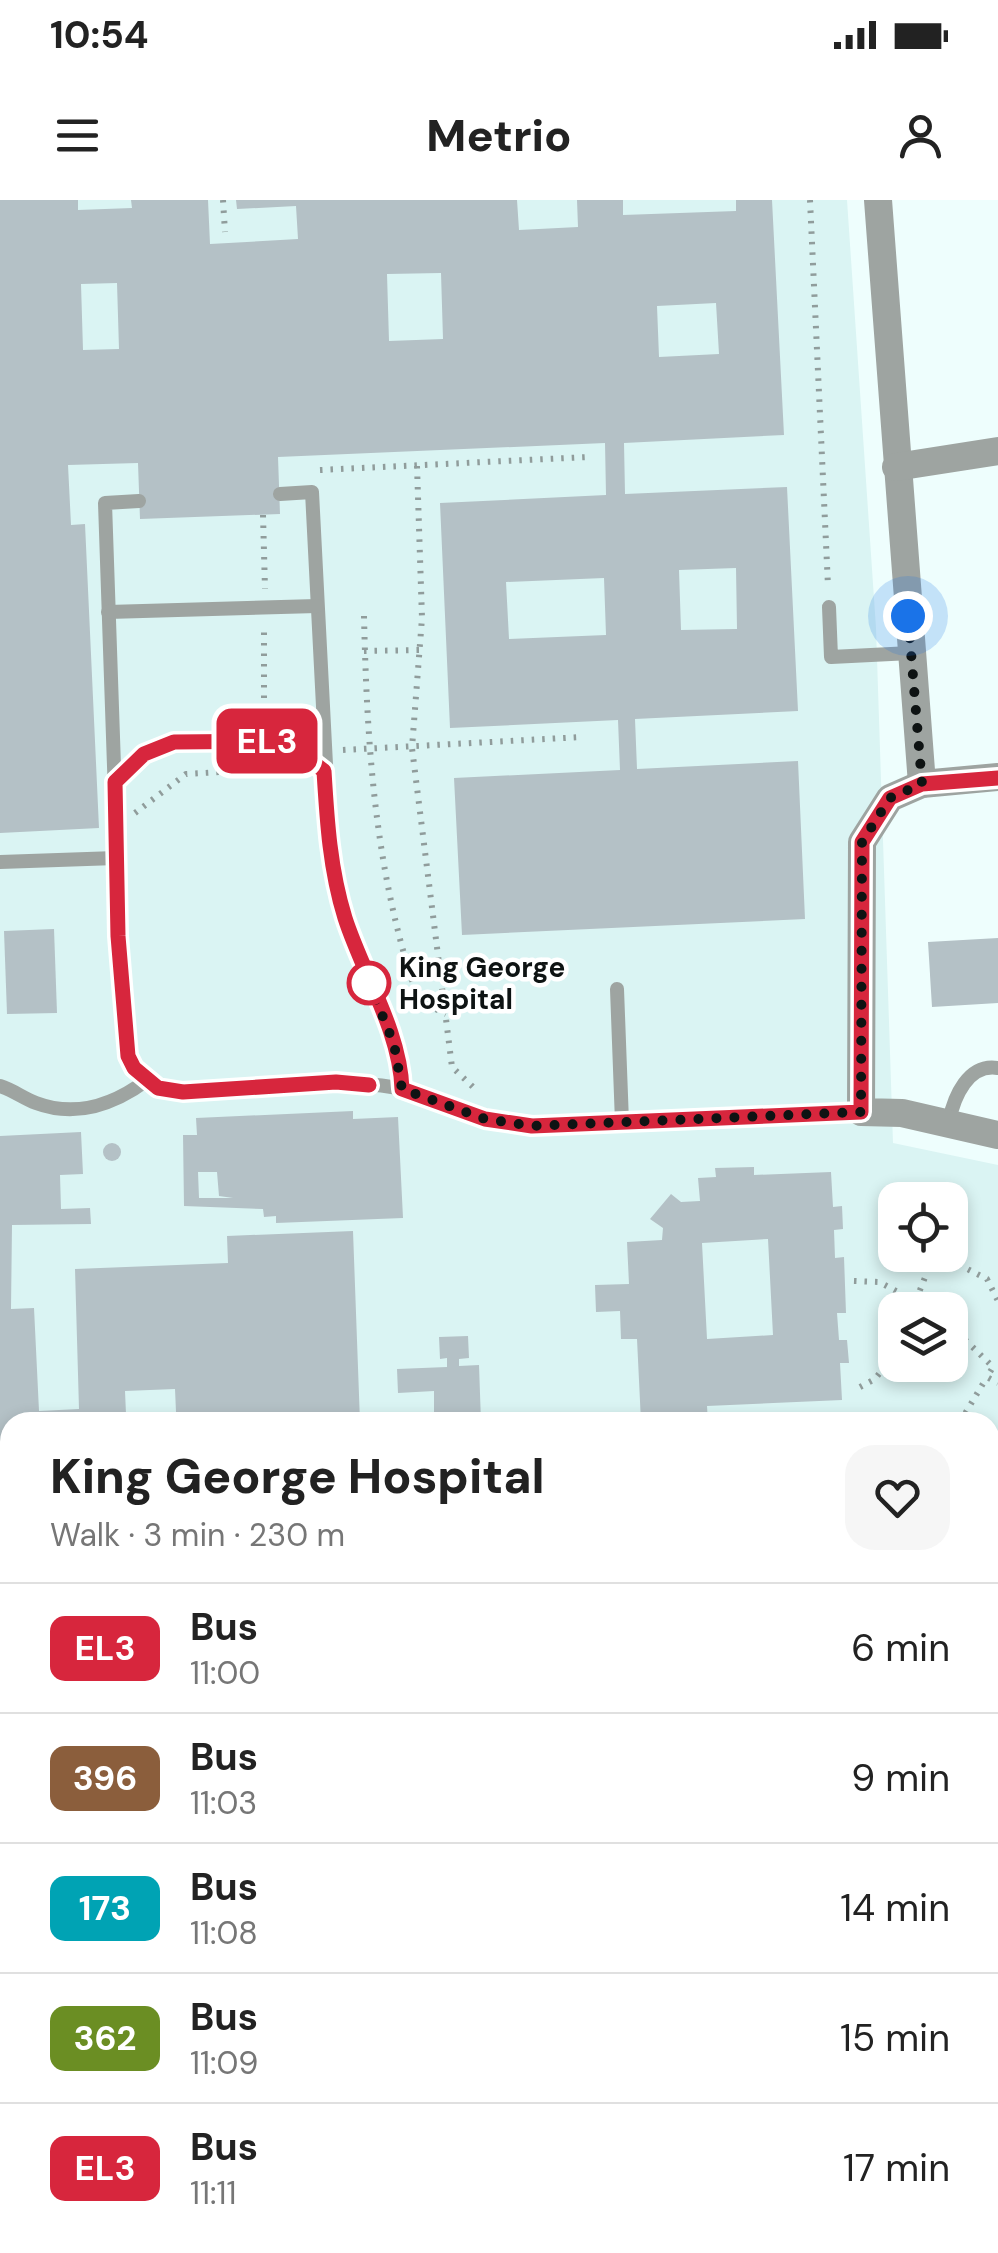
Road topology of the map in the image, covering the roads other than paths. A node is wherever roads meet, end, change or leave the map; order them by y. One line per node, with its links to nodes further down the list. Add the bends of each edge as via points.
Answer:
1 (878, 200): 3 (street)
2 (998, 451): 3 (street)
3 (896, 467): 9 (street)
4 (280, 494): 6 (lane, via 312,492)
5 (139, 501): 8 (lane, via 105,503)
6 (316, 606): 8 (lane); 10 (lane)
7 (828, 607): 9 (lane, via 831,657)
8 (108, 612): 12 (lane)
9 (911, 653): 13 (street)
10 (324, 771): 12 (lane, via 268,741 174,742 144,754); 20 (lane, via 331,862 394,1044)
11 (998, 778): 13 (street)
12 (115, 782): 14 (lane)
13 (922, 784): 21 (street, via 890,798 862,842)
14 (116, 858): 15 (lane); 18 (lane, via 123,1028 128,1056)
15 (0, 862)
16 (617, 989): 23 (lane)
17 (998, 1068): 22 (lane, via 971,1076)
18 (147, 1080): 19 (lane, via 120,1101 94,1107 54,1108); 20 (lane, via 183,1092 336,1082)
19 (0, 1086)
20 (402, 1089): 23 (lane, via 509,1124)
21 (861, 1112): 22 (street); 23 (lane)
22 (949, 1121): 24 (street)
23 (622, 1122)
24 (998, 1135)

